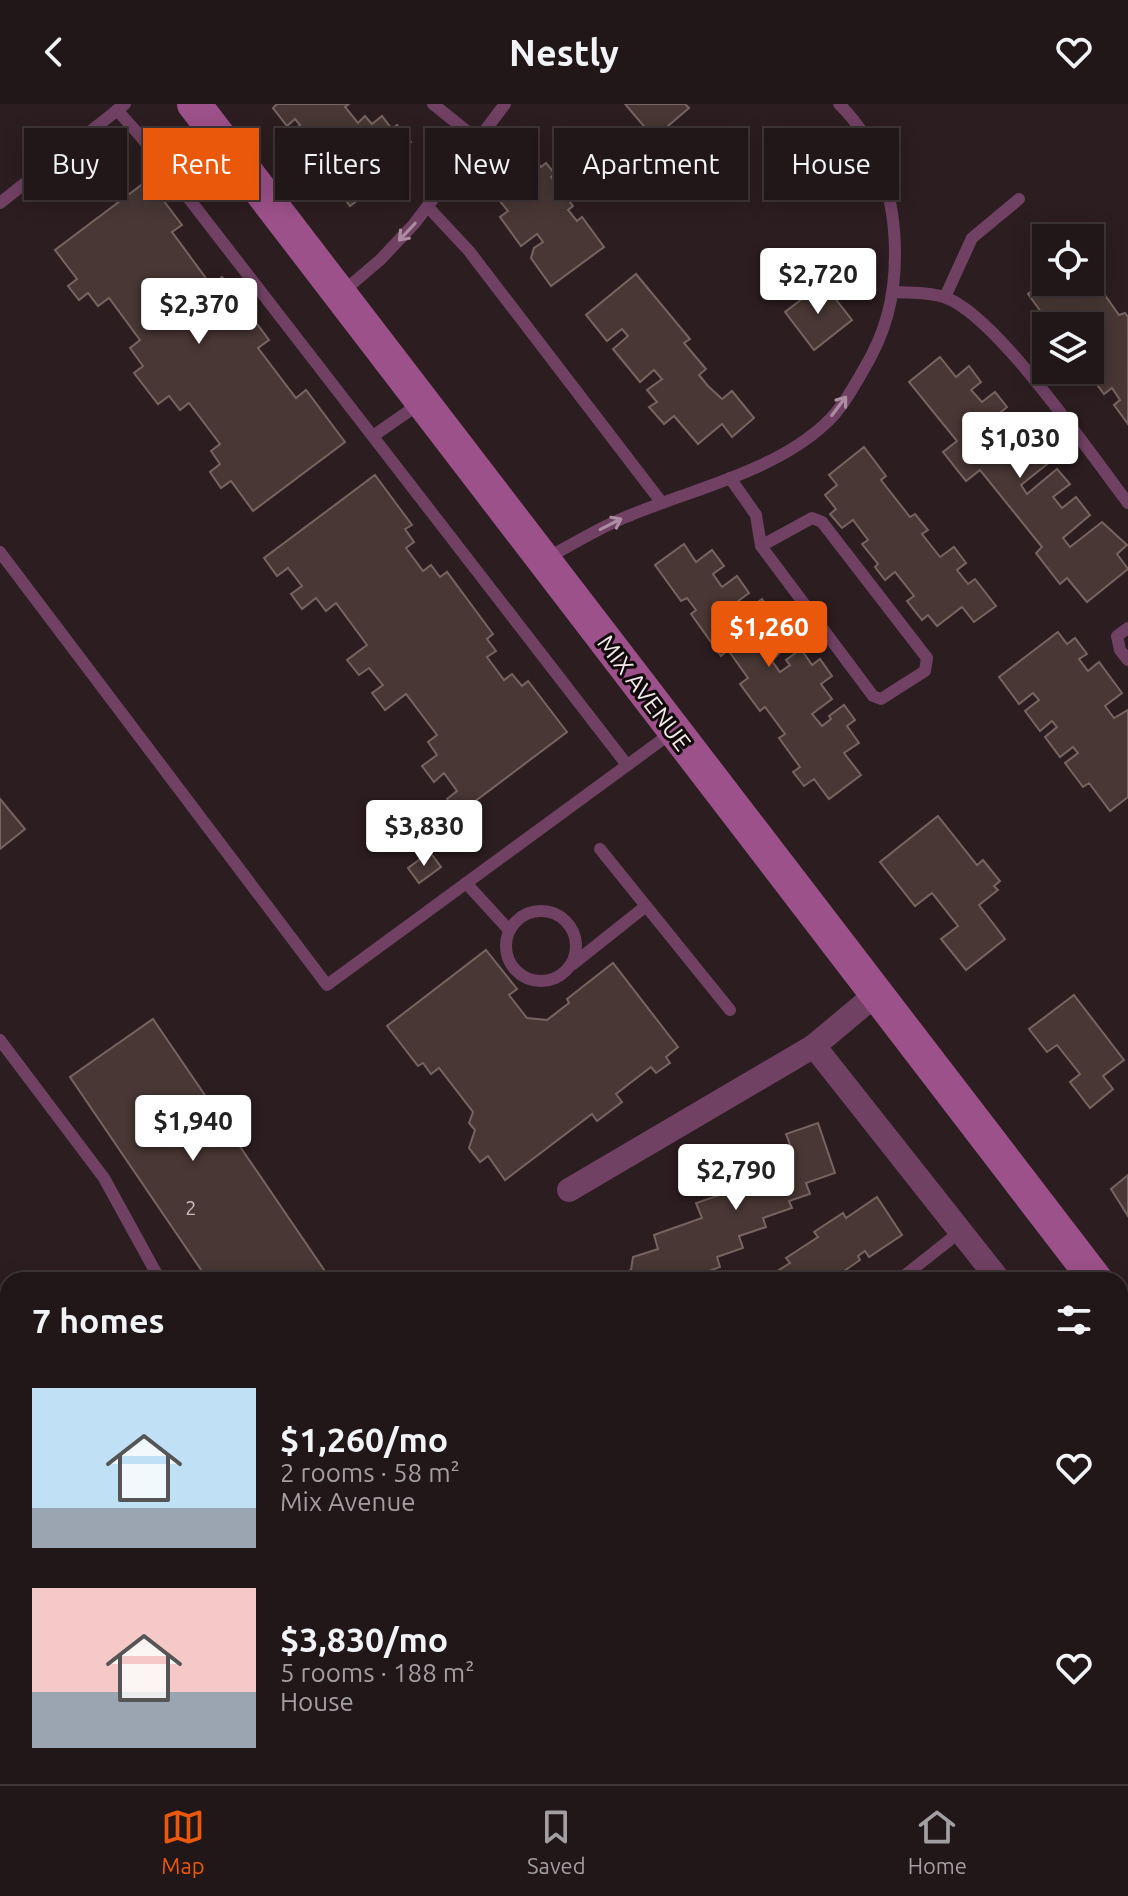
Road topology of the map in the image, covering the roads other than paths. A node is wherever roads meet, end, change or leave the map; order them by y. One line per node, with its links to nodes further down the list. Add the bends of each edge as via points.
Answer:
1 (194, 104): 13 (street, MIX AVENUE)
2 (433, 104): 6 (lane)
3 (505, 104): 7 (lane)
4 (839, 104): 12 (lane, via 877,154 895,229)
5 (121, 107): 10 (lane); 16 (lane)
6 (463, 128)
7 (487, 128)
8 (1019, 199): 14 (lane, via 972,238)
9 (433, 200): 11 (lane)
10 (0, 203)
11 (428, 207): 13 (lane, one-way to 13, via 380,260); 18 (lane, via 469,251)
12 (895, 292): 14 (lane); 17 (lane, one-way to 12, via 825,424 879,344)
13 (339, 294): 15 (street, MIX AVENUE)
14 (945, 297): 19 (lane, via 971,311 998,336)
15 (422, 402): 16 (lane); 22 (street, MIX AVENUE)
16 (373, 436): 26 (lane)
17 (730, 478): 18 (lane); 20 (lane, via 756,515)
18 (662, 503): 22 (lane, one-way to 18, via 619,519)
19 (1128, 503)
20 (761, 546): 20 (lane, via 873,696 881,699 925,671 927,658 822,522 812,518)
21 (0, 552): 28 (lane, via 327,985)
22 (543, 560): 25 (street, MIX AVENUE)
23 (1128, 628): 24 (lane, via 1117,636)
24 (1128, 660)
25 (674, 731): 26 (lane); 32 (street, MIX AVENUE)
26 (627, 765): 28 (lane)
27 (600, 849): 29 (lane)
28 (466, 883): 30 (lane)
29 (646, 906): 31 (lane); 33 (lane)
30 (509, 930): 31 (lane, via 506,953 529,979 552,980); 31 (lane, via 526,913 559,914 577,943)
31 (571, 966)
32 (875, 995): 35 (street); 41 (street, MIX AVENUE)
33 (730, 1010)
34 (0, 1040): 38 (lane, via 104,1178)
35 (814, 1046): 36 (street); 37 (street)
36 (569, 1190)
37 (961, 1231): 39 (lane); 40 (street)
38 (156, 1272)
39 (909, 1272)
40 (993, 1272)
41 (1090, 1272)

